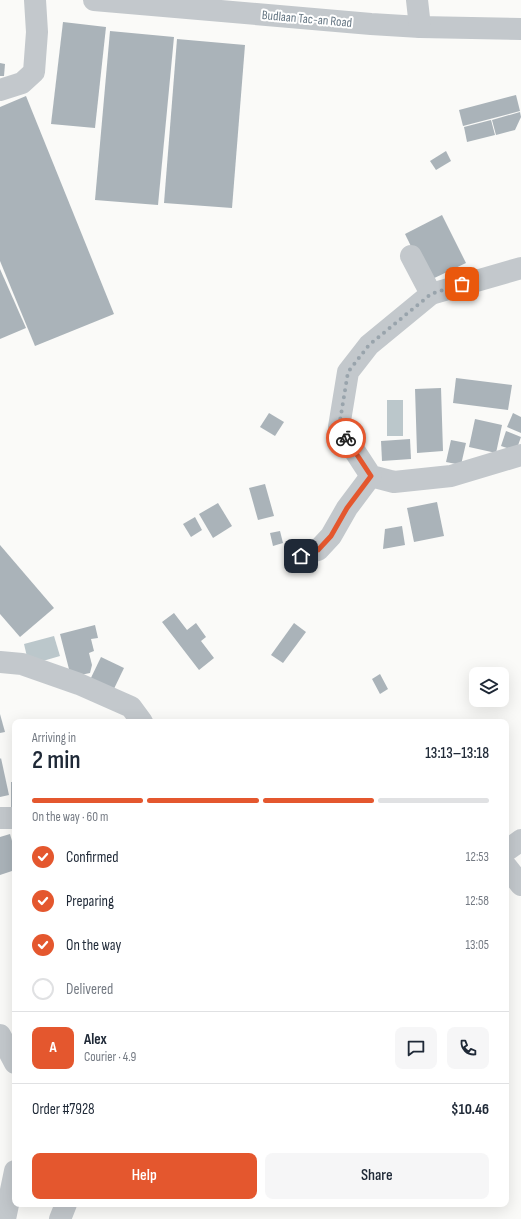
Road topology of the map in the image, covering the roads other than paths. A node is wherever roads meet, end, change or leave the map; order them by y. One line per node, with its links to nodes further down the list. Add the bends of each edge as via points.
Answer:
1 (35, 0): 6 (street, via 37,32 34,72 22,83)
2 (94, 0): 4 (street, Budlaan Tac-an Road)
3 (417, 0): 4 (street)
4 (420, 27): 5 (street, Budlaan Tac-an Road)
5 (521, 30)
6 (0, 90)
7 (411, 256): 9 (street)
8 (521, 268): 9 (street)
9 (431, 294): 11 (street, via 369,345 348,372 339,427)
10 (521, 455): 11 (street, via 451,476 394,482)
11 (371, 476): 12 (street, via 347,508 331,536 318,550)
12 (301, 556)
13 (0, 662): 14 (street, via 22,664 79,684 131,707)
14 (140, 719)
15 (0, 818): 16 (street)
16 (12, 818)
17 (521, 840): 18 (street)
18 (509, 849)
19 (509, 870): 20 (street)
20 (521, 886)
21 (0, 1035): 22 (street)
22 (12, 1057)
23 (12, 1185): 25 (street)
24 (65, 1207): 26 (street)
25 (5, 1219)
26 (60, 1219)

